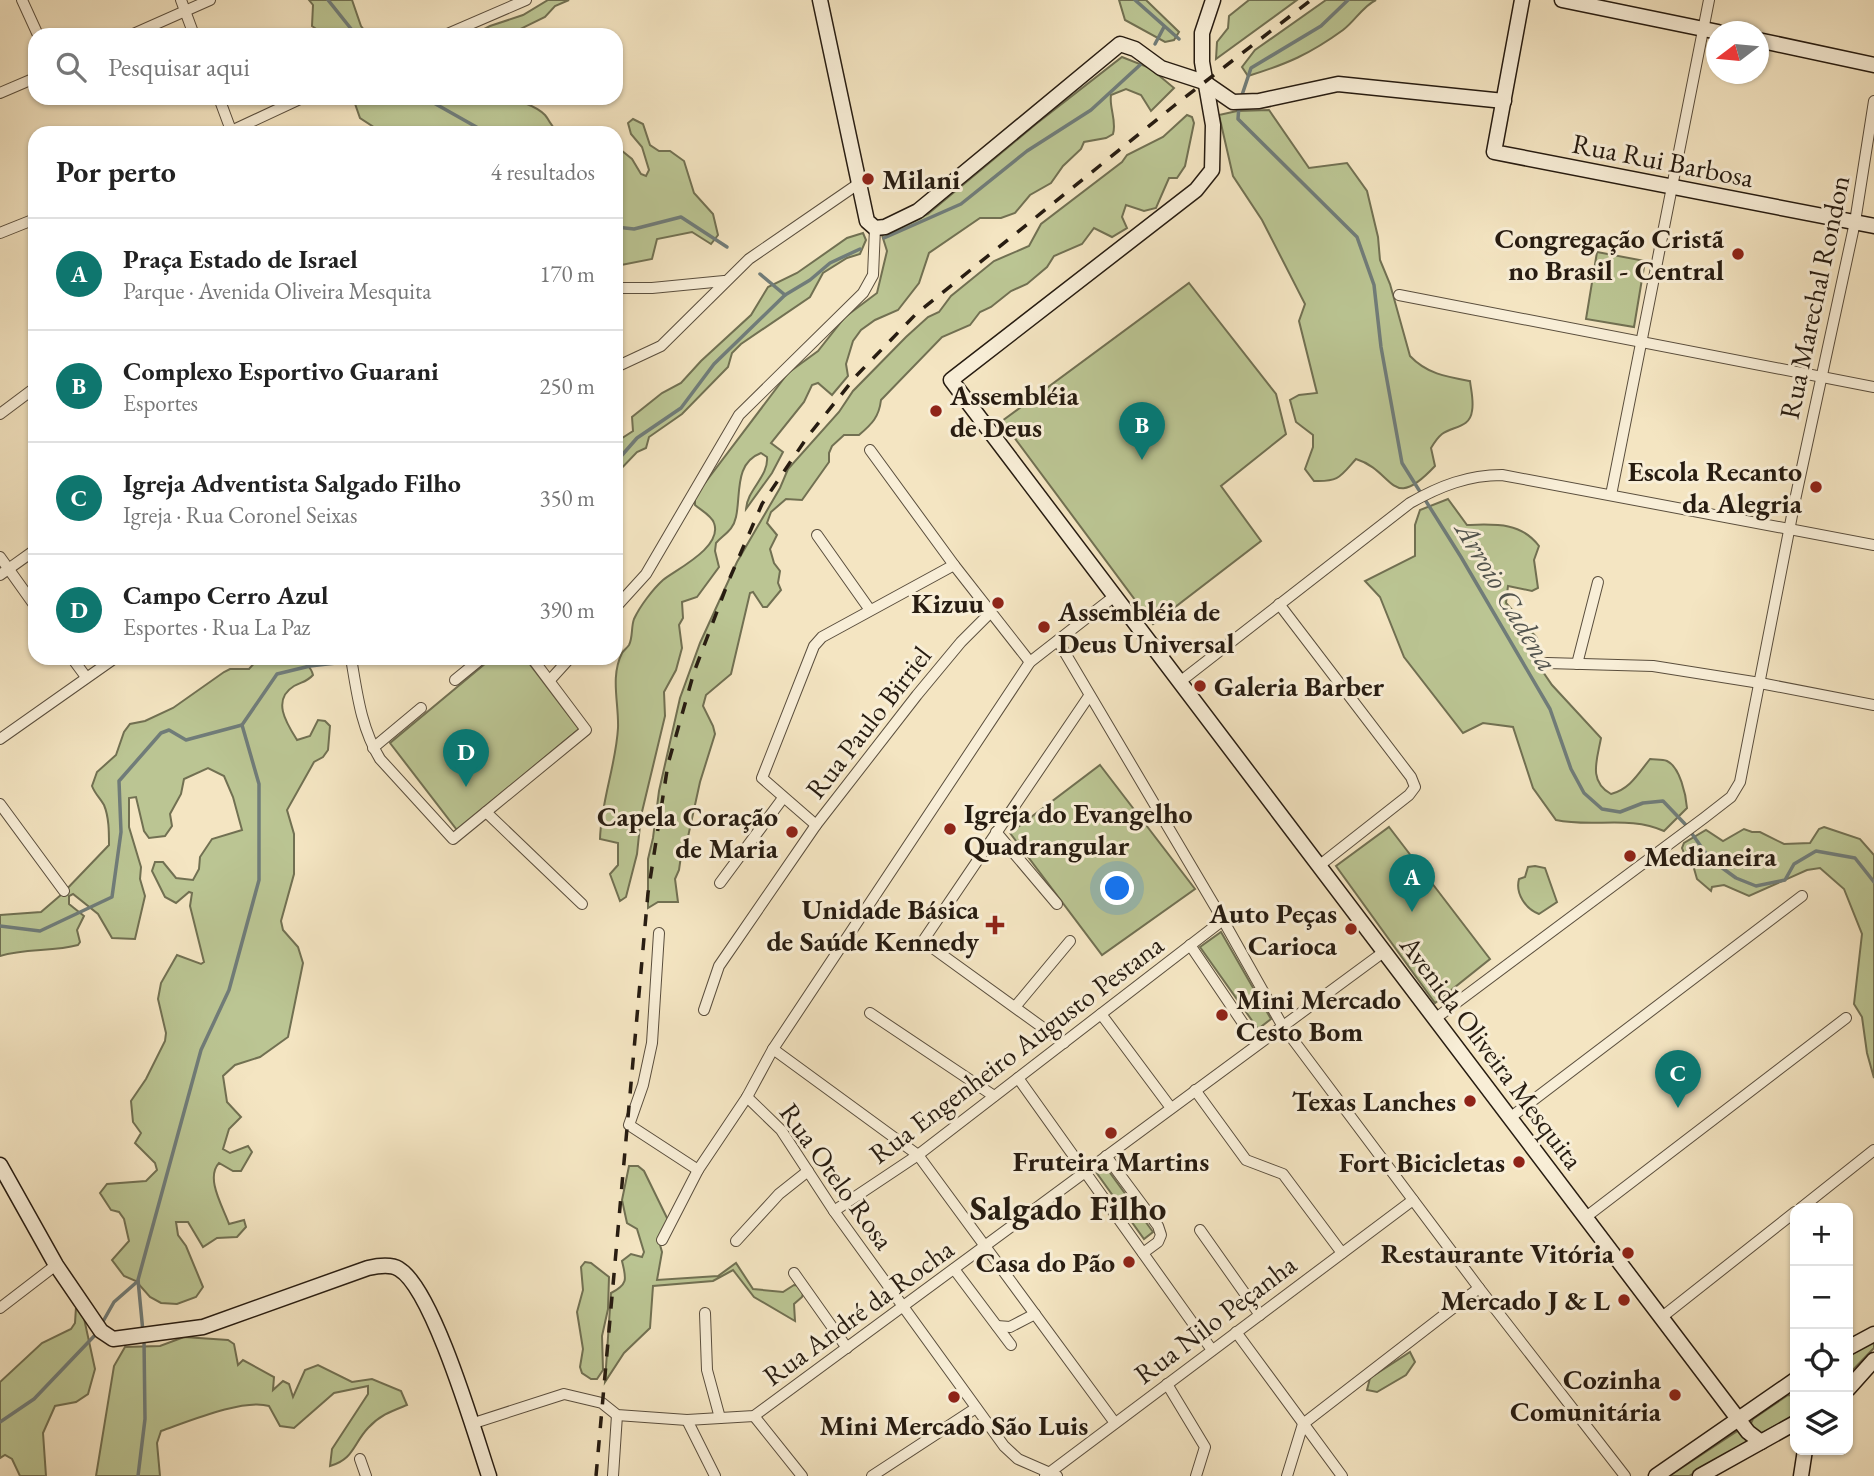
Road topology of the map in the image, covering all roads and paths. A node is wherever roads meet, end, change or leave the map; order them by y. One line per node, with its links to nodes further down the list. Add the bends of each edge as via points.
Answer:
1 (22, 0): 10 (street)
2 (210, 0): 9 (street)
3 (526, 0): 13 (street)
4 (820, 0): 27 (street)
5 (1213, 0): 19 (street, via 1202,33)
6 (1522, 0): 22 (street)
7 (1562, 0): 14 (street)
8 (1709, 0): 14 (street)
9 (183, 5): 11 (street); 12 (street)
10 (35, 28)
11 (143, 28)
12 (191, 28)
13 (461, 28)
14 (1703, 28): 15 (street); 28 (street)
15 (1706, 29)
16 (1769, 42): 17 (street)
17 (1874, 65)
18 (28, 81): 20 (street)
19 (1204, 82): 22 (street, via 1233,102 1338,84); 32 (street, via 1160,68 1120,44 918,211); 53 (street, Avenida Oliveira Mesquita, via 1213,125 1212,170 1196,190 951,380)
20 (0, 93)
21 (1874, 100): 30 (street, Rua Marechal Rondon)
22 (1504, 101): 28 (street, Rua Rui Barbosa, via 1494,152)
23 (221, 105): 25 (street)
24 (287, 105): 26 (street)
25 (228, 126)
26 (243, 126)
27 (858, 184): 32 (street, via 867,220); 34 (street, via 749,259)
28 (1672, 187): 30 (street, Rua Rui Barbosa); 37 (street)
29 (28, 222): 33 (street)
30 (1855, 222): 31 (street, Rua Rui Barbosa); 39 (street, Rua Marechal Rondon)
31 (1874, 226)
32 (875, 228): 55 (street, via 873,275 863,293 739,415 646,574)
33 (0, 233)
34 (725, 281): 35 (street); 38 (street, via 661,345)
35 (623, 288)
36 (1399, 295): 37 (street)
37 (1642, 342): 39 (street); 44 (street)
38 (623, 364)
39 (1822, 377): 40 (street); 45 (street, Rua Marechal Rondon)
40 (1874, 387)
41 (28, 393): 42 (street)
42 (0, 414)
43 (870, 450): 50 (street)
44 (1611, 495): 45 (street); 56 (street, via 1502,475 1480,475 1435,489 1410,503)
45 (1789, 528): 47 (street); 73 (street, Rua Marechal Rondon)
46 (817, 535): 57 (street)
47 (1874, 545)
48 (28, 555): 51 (street)
49 (0, 557): 51 (street)
50 (954, 565): 57 (street); 58 (street)
51 (4, 572): 54 (street)
52 (1598, 582): 62 (street)
53 (1116, 595): 59 (street); 72 (street, Avenida Oliveira Mesquita)
54 (28, 598)
55 (623, 599)
56 (1279, 604): 72 (street); 84 (street, via 1415,787)
57 (870, 610): 79 (street, via 814,646 762,778)
58 (991, 612): 60 (street); 82 (street, Rua Paulo Birriel, via 917,695)
59 (1058, 641): 60 (street); 74 (street)
60 (1030, 662): 104 (street)
61 (1547, 663): 62 (street)
62 (1577, 664): 73 (street, via 1653,666)
63 (77, 665): 69 (street)
64 (104, 665): 69 (street)
65 (352, 665): 78 (street, via 361,715)
66 (474, 665): 70 (street)
67 (538, 665): 71 (street)
68 (563, 665): 71 (street)
69 (86, 677): 77 (street)
70 (456, 680)
71 (550, 680): 81 (street, via 586,730)
72 (1181, 681): 84 (street, Avenida Oliveira Mesquita)
73 (1760, 683): 75 (street); 99 (street, Rua Marechal Rondon, via 1740,782 1731,797)
74 (1089, 696): 83 (street); 90 (street)
75 (1874, 705)
76 (421, 708): 78 (street)
77 (0, 739)
78 (373, 748): 81 (street, via 453,839)
79 (783, 797): 82 (street); 85 (street)
80 (0, 804): 86 (street)
81 (486, 812): 88 (street)
82 (816, 825): 96 (street, Rua Paulo Birriel, via 719,966)
83 (996, 832): 89 (street); 95 (street, via 923,941)
84 (1320, 865): 94 (street, Avenida Oliveira Mesquita)
85 (720, 883)
86 (64, 891)
87 (1802, 896): 110 (street)
88 (582, 904)
89 (1057, 904)
90 (1223, 920): 93 (street, Rua Engenheiro Augusto Pestana); 101 (street)
91 (659, 933): 115 (street, via 652,1043 629,1125)
92 (1070, 941): 95 (street)
93 (1191, 945): 98 (street, Rua Engenheiro Augusto Pestana); 103 (street)
94 (1385, 951): 99 (street, Avenida Oliveira Mesquita); 101 (street, Rua André da Rocha)
95 (1015, 1007): 102 (street)
96 (704, 1010)
97 (870, 1013): 107 (street)
98 (1101, 1014): 102 (street, Rua Engenheiro Augusto Pestana); 109 (street)
99 (1436, 1018): 110 (street, Avenida Oliveira Mesquita)
100 (1846, 1018): 122 (street)
101 (1282, 1025): 103 (street, Rua André da Rocha); 118 (street)
102 (1064, 1042): 105 (street, Rua Engenheiro Augusto Pestana)
103 (1257, 1044): 106 (street, Rua André da Rocha)
104 (773, 1049): 108 (street); 112 (street)
105 (1018, 1077): 107 (street, Rua Engenheiro Augusto Pestana); 117 (street)
106 (1195, 1090): 109 (street, Rua André da Rocha); 128 (street, via 1246,1160 1283,1174)
107 (994, 1096): 112 (street, Rua Engenheiro Augusto Pestana)
108 (747, 1097): 115 (street); 116 (street, Rua Otelo Rosa, via 781,1130)
109 (1171, 1108): 113 (street, Rua André da Rocha)
110 (1511, 1116): 122 (street, Avenida Oliveira Mesquita)
111 (1874, 1150): 119 (street)
112 (918, 1154): 120 (street, Rua Engenheiro Augusto Pestana); 126 (street)
113 (1106, 1156): 117 (street, Rua André da Rocha); 127 (street, via 1158,1226 1158,1242)
114 (0, 1165): 129 (street)
115 (698, 1170): 124 (street)
116 (808, 1171): 120 (street, Rua Otelo Rosa); 125 (street, via 779,1194)
117 (1085, 1172): 126 (street, Rua André da Rocha); 127 (street)
118 (1413, 1200): 128 (street, Rua Nilo Peçanha); 132 (street)
119 (1807, 1203)
120 (834, 1211): 133 (street, Rua Otelo Rosa)
121 (1790, 1216): 138 (street)
122 (1587, 1217): 138 (street, Avenida Oliveira Mesquita)
123 (1200, 1230): 137 (street)
124 (662, 1240)
125 (736, 1241)
126 (985, 1246): 130 (street, Rua André da Rocha); 136 (street)
127 (1143, 1253): 145 (street)
128 (1342, 1253): 137 (street, Rua Nilo Peçanha)
129 (56, 1265): 134 (street); 156 (street, via 102,1331 113,1339 202,1327 368,1268 398,1268 415,1284 432,1315)
130 (954, 1269): 133 (street, Rua André da Rocha); 139 (street)
131 (794, 1273): 144 (street)
132 (1479, 1288): 158 (street); 173 (street)
133 (903, 1307): 144 (street, Rua André da Rocha); 150 (street, Rua Otelo Rosa)
134 (0, 1308)
135 (705, 1313): 153 (street, via 707,1370)
136 (1035, 1314): 139 (street, via 1010,1327); 157 (street)
137 (1260, 1315): 140 (street, Rua Nilo Peçanha)
138 (1662, 1317): 155 (street, Avenida Oliveira Mesquita)
139 (997, 1326): 142 (street)
140 (1236, 1332): 145 (street, Rua Nilo Peçanha); 158 (street)
141 (1874, 1334): 143 (street)
142 (1012, 1345)
143 (1853, 1345)
144 (847, 1348): 152 (street, Rua André da Rocha)
145 (1212, 1350): 148 (street, Rua Nilo Peçanha)
146 (1874, 1360): 147 (street)
147 (1853, 1383)
148 (1167, 1384): 157 (street, Rua Nilo Peçanha); 170 (street, via 1205,1447)
149 (1790, 1385): 155 (street)
150 (976, 1408): 163 (street, Rua Otelo Rosa, via 1003,1446); 169 (street)
151 (617, 1415): 154 (street, Rua André da Rocha); 156 (street, via 602,1403 565,1394); 166 (street)
152 (754, 1416): 153 (street, Rua André da Rocha); 168 (street)
153 (720, 1418): 154 (street, Rua André da Rocha)
154 (687, 1420): 167 (street)
155 (1740, 1420): 160 (street, Avenida Oliveira Mesquita); 174 (street)
156 (471, 1423): 165 (street)
157 (1115, 1423): 163 (street, Rua Nilo Peçanha)
158 (1303, 1424): 171 (street); 172 (street)
159 (1790, 1426): 160 (street)
160 (1760, 1442): 175 (street)
161 (1804, 1455): 176 (street)
162 (359, 1459): 164 (street)
163 (1050, 1475)
164 (366, 1476)
165 (489, 1476)
166 (612, 1476)
167 (715, 1476)
168 (802, 1476)
169 (872, 1476)
170 (1196, 1476)
171 (1287, 1476)
172 (1342, 1476)
173 (1625, 1476)
174 (1656, 1476)
175 (1700, 1476)
176 (1801, 1476)

